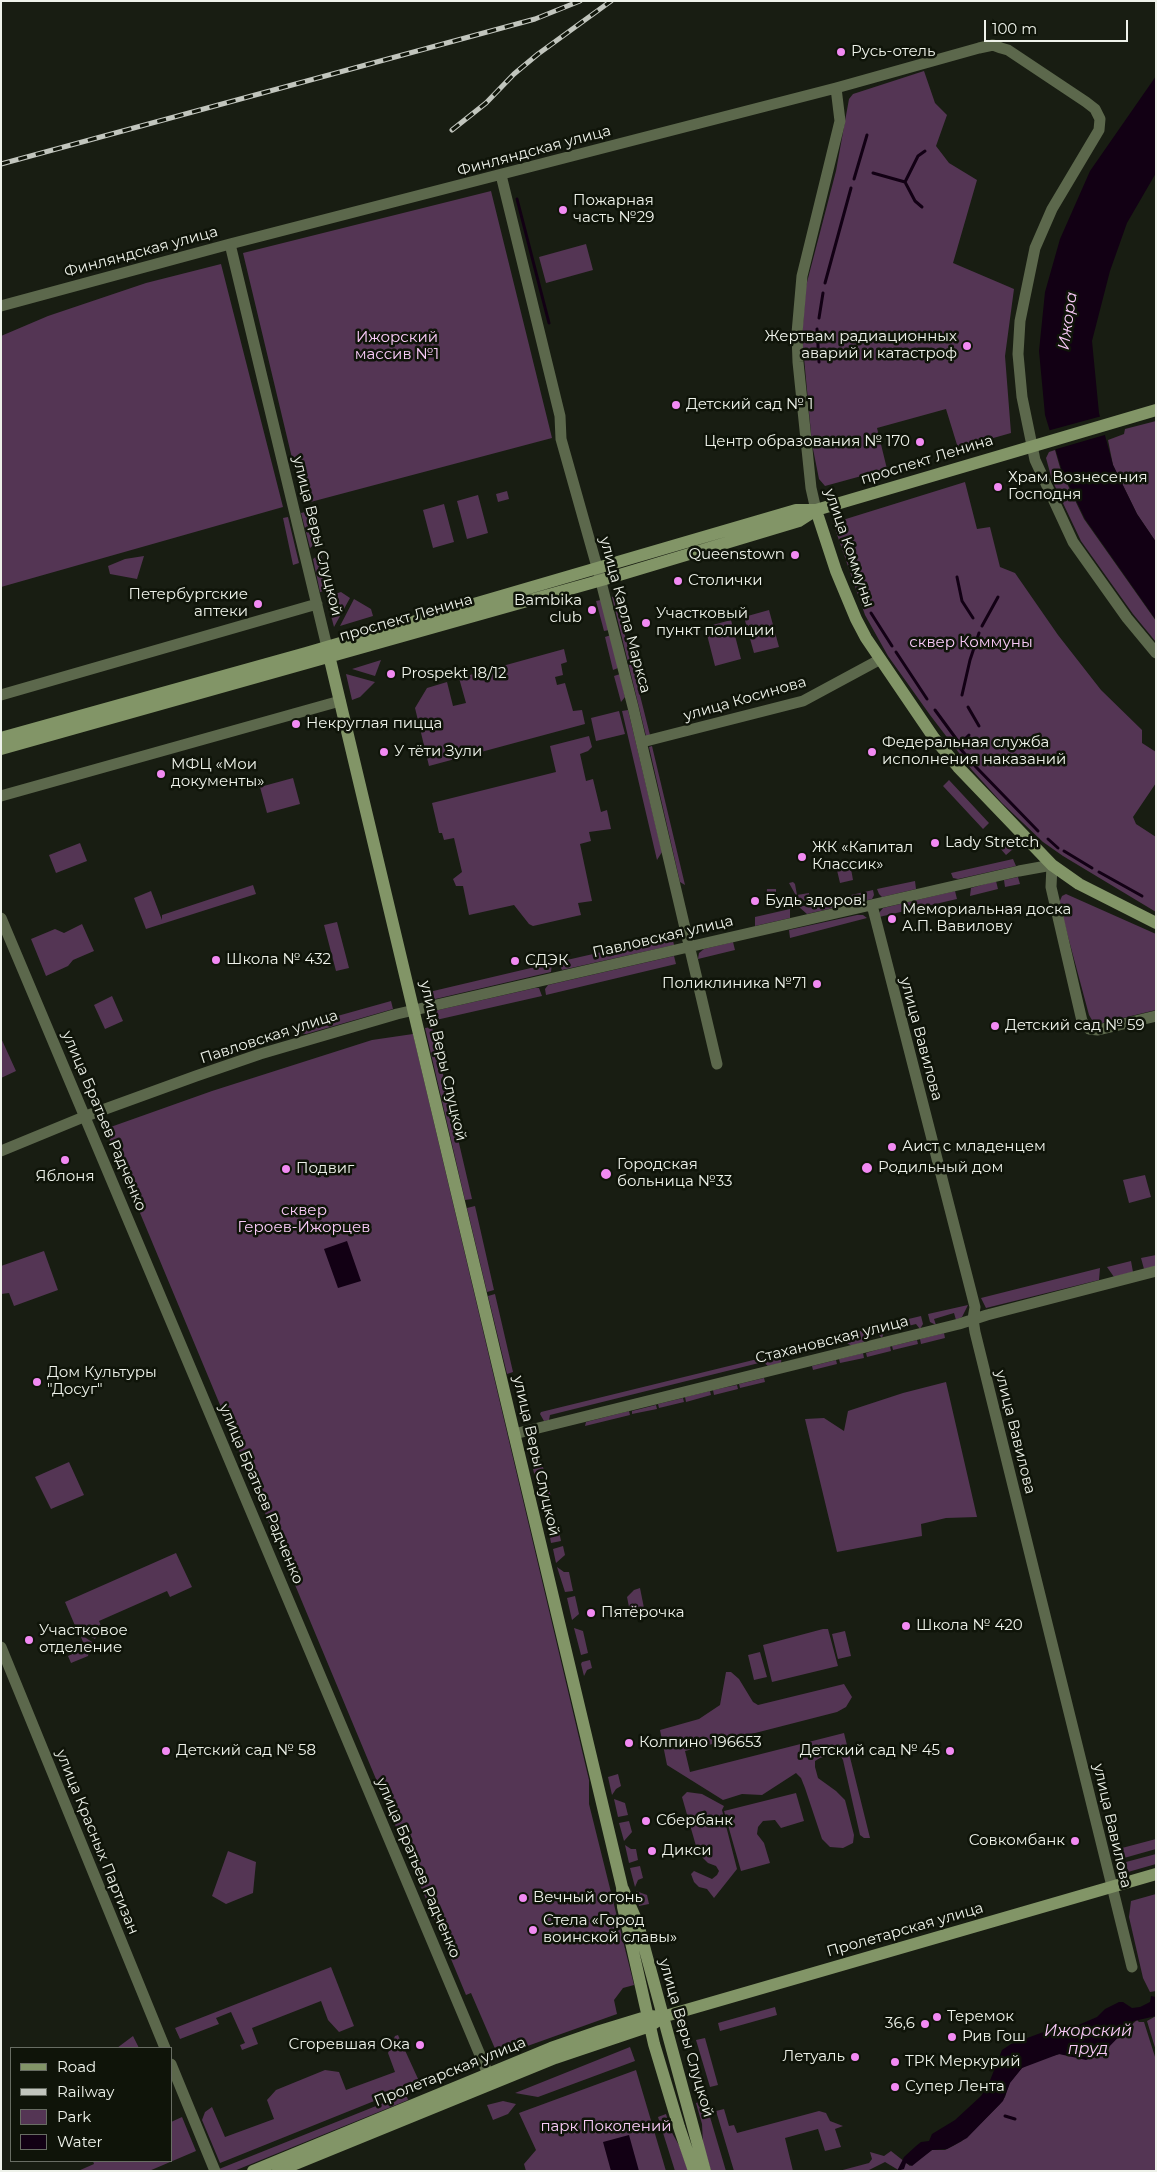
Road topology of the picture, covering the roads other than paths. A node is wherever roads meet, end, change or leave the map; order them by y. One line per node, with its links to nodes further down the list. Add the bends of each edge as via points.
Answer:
1 (836, 88): 2 (street, Финляндская улица); 6 (street, Финляндская улица, via 993,45 1008,50 1095,109 1100,119 1099,130 1052,209 1036,248 1027,284 1018,354); 7 (street, улица Коммуны, via 840,120 802,276 797,333 811,488)
2 (501, 175): 3 (street, Финляндская улица); 8 (street, улица Карла Маркса, via 560,416 561,440)
3 (230, 244): 4 (street, Финляндская улица); 9 (street, улица Веры Слуцкой)
4 (1, 306)
5 (1156, 410): 6 (main road, проспект Ленина)
6 (1031, 447): 7 (main road, проспект Ленина); 11 (street, Финляндская улица, via 1050,497 1073,542)
7 (816, 510): 8 (main road, проспект Ленина, via 796,510); 12 (main road, улица Коммуны, via 852,610)
8 (599, 574): 10 (main road, проспект Ленина); 16 (street, улица Карла Маркса)
9 (317, 604): 10 (street, улица Веры Слуцкой); 13 (street)
10 (329, 652): 14 (main road, улица Веры Слуцкой); 15 (main road, проспект Ленина); 17 (main road, проспект Ленина)
11 (1156, 653)
12 (879, 660): 16 (street, улица Косинова, via 803,701); 19 (main road, улица Коммуны, via 958,767)
13 (1, 694)
14 (340, 701): 18 (street); 24 (main road, улица Веры Слуцкой)
15 (1, 738)
16 (642, 742): 23 (street, улица Карла Маркса)
17 (1, 749)
18 (1, 796)
19 (1052, 865): 20 (street, Павловская улица); 22 (main road, улица Коммуны, via 1079,884); 25 (street, via 1051,887 1082,1021 1089,1029 1098,1030)
20 (872, 905): 23 (street, Павловская улица); 30 (street, улица Вавилова, via 975,1307)
21 (1, 918): 27 (street, улица Братьев Радченко)
22 (1156, 923)
23 (690, 947): 24 (street, Павловская улица); 26 (street, улица Карла Маркса)
24 (414, 1010): 27 (street, Павловская улица, via 260,1054); 31 (main road, улица Веры Слуцкой)
25 (1156, 1016)
26 (717, 1064)
27 (86, 1116): 28 (street, Павловская улица); 41 (street, улица Братьев Радченко)
28 (1, 1151)
29 (1156, 1271): 30 (street, Стахановская улица)
30 (973, 1319): 31 (street, Стахановская улица); 35 (street, улица Вавилова)
31 (514, 1434): 34 (main road, улица Веры Слуцкой)
32 (1, 1647): 39 (street, улица Красных Партизан)
33 (1156, 1874): 35 (main road, Пролетарская улица)
34 (622, 1887): 37 (main road, улица Веры Слуцкой, via 638,1924); 38 (main road, улица Веры Слуцкой, via 622,1907)
35 (1111, 1887): 36 (street, улица Вавилова); 37 (main road, Пролетарская улица)
36 (1132, 1968)
37 (662, 2017): 38 (main road, Пролетарская улица); 46 (main road, улица Веры Слуцкой)
38 (649, 2021): 41 (main road, Пролетарская улица); 45 (main road, улица Веры Слуцкой)
39 (165, 2047)
40 (172, 2066): 42 (street)
41 (490, 2078): 43 (main road, Пролетарская улица); 44 (main road, Пролетарская улица)
42 (215, 2171)
43 (253, 2171)
44 (278, 2171)
45 (694, 2171)
46 (705, 2171)

